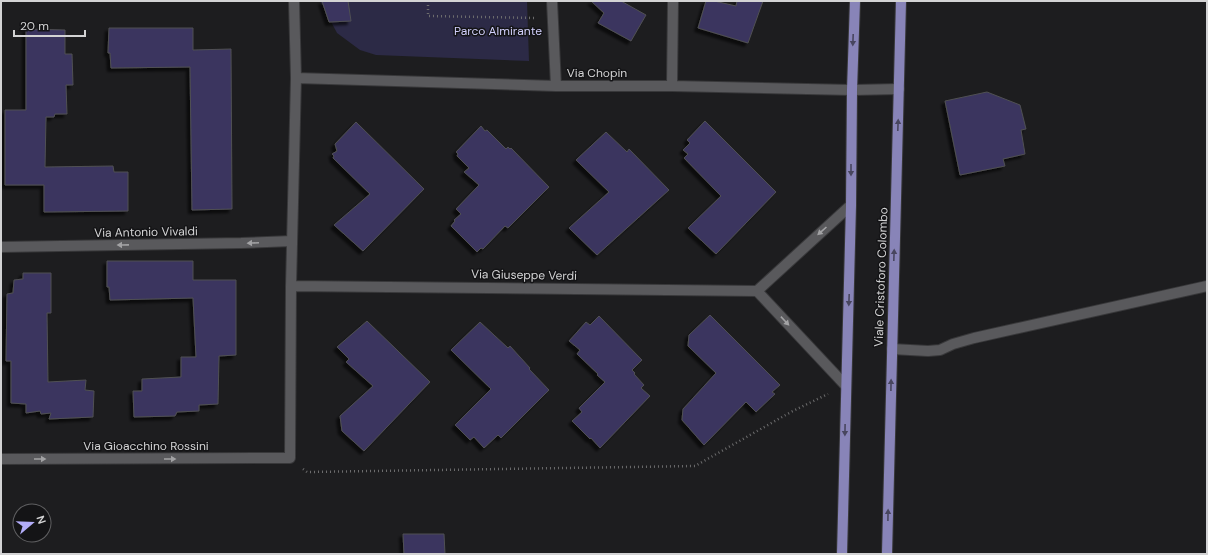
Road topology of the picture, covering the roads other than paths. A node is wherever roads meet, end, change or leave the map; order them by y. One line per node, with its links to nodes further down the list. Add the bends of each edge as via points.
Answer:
1 (294, 1): 6 (street)
2 (552, 1): 7 (street)
3 (673, 1): 8 (street)
4 (855, 1): 10 (main road, one-way to 10)
5 (901, 1): 9 (main road, Viale Cristoforo Colombo)
6 (296, 78): 7 (street, Via Chopin); 12 (street)
7 (556, 86): 8 (street, Via Chopin)
8 (672, 86): 10 (street, Via Chopin)
9 (899, 89): 10 (street, Via Chopin); 17 (main road, Viale Cristoforo Colombo, one-way to 9)
10 (852, 90): 11 (main road, one-way to 11)
11 (851, 205): 16 (street, one-way to 16); 18 (main road, one-way to 18)
12 (292, 241): 13 (street, Via Antonio Vivaldi, one-way to 13); 14 (street)
13 (1, 247)
14 (290, 286): 16 (street, Via Giuseppe Verdi); 19 (street, Via Gioacchino Rossini, one-way to 14, via 290,458)
15 (1207, 286): 17 (street, via 974,338 940,350)
16 (757, 291): 18 (street, one-way to 18)
17 (892, 349): 21 (main road, Viale Cristoforo Colombo, one-way to 17)
18 (846, 386): 20 (main road, one-way to 20)
19 (1, 459)
20 (842, 554)
21 (887, 554)

